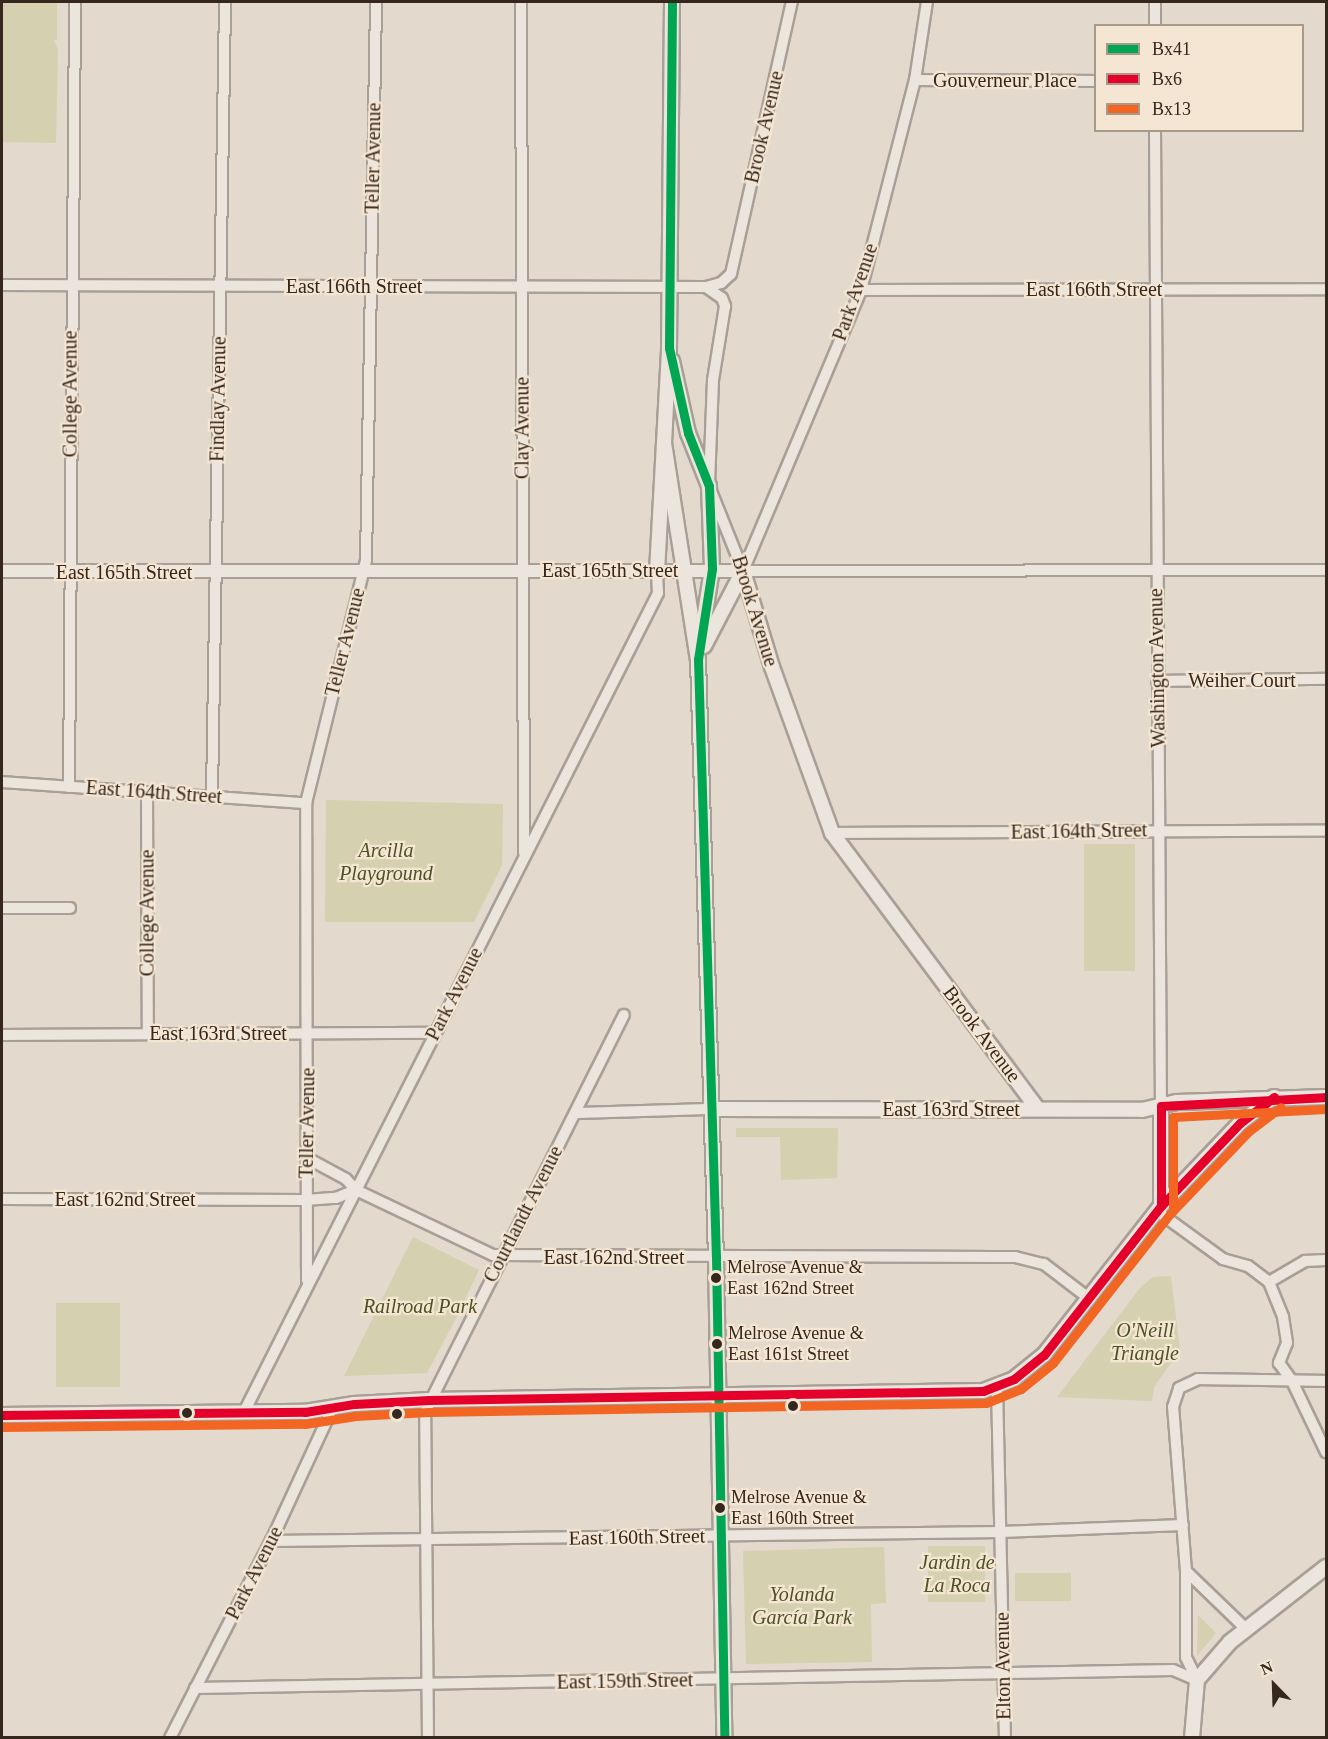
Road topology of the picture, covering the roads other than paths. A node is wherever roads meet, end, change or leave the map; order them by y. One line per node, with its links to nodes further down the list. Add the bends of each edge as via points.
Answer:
1 (75, 2): 14 (street, College Avenue)
2 (225, 2): 15 (street, Findlay Avenue)
3 (376, 2): 16 (street, Teller Avenue)
4 (521, 2): 17 (street, Clay Avenue)
5 (672, 2): 18 (main road)
6 (792, 2): 19 (street, Brook Avenue, via 731,274 721,283)
7 (927, 2): 10 (street, Park Avenue)
8 (1155, 2): 9 (street)
9 (1155, 24)
10 (915, 80): 11 (street, Gouverneur Place); 22 (street, Park Avenue)
11 (1094, 81)
12 (1155, 132): 20 (street, Washington Avenue)
13 (2, 285): 14 (street, East 166th Street)
14 (71, 285): 15 (street, East 166th Street); 33 (street, College Avenue)
15 (221, 286): 16 (street, East 166th Street); 34 (street, Findlay Avenue)
16 (371, 286): 17 (street, East 166th Street); 35 (street, Teller Avenue, via 366,560)
17 (522, 286): 18 (street, East 166th Street); 31 (street, Clay Avenue)
18 (670, 286): 19 (street, East 166th Street); 23 (main road)
19 (706, 286): 25 (street, Brook Avenue, via 722,298 725,306 713,380)
20 (1156, 289): 21 (street, East 166th Street); 22 (street, East 166th Street); 26 (street, Washington Avenue)
21 (1326, 289)
22 (861, 290): 32 (street, Park Avenue)
23 (669, 348): 24 (main road); 25 (main road, via 688,433)
24 (664, 443): 27 (main road, via 684,555); 36 (main road)
25 (709, 486): 28 (main road); 32 (street, Brook Avenue)
26 (1156, 569): 29 (street, East 165th Street); 32 (street, East 165th Street); 39 (street, Washington Avenue)
27 (683, 570): 28 (street, East 165th Street); 36 (street, East 165th Street); 37 (main road)
28 (712, 570): 32 (street, East 165th Street); 37 (main road)
29 (1326, 570)
30 (2, 571): 33 (street, East 165th Street)
31 (522, 571): 35 (street, East 165th Street); 36 (street, East 165th Street); 48 (street, Clay Avenue)
32 (743, 571): 37 (main road); 47 (main road, Brook Avenue, via 772,667)
33 (69, 572): 34 (street, East 165th Street); 41 (street, College Avenue)
34 (215, 572): 35 (street, East 165th Street); 43 (street, Findlay Avenue)
35 (362, 572): 44 (street, Teller Avenue)
36 (657, 572): 48 (street, Park Avenue, via 658,593)
37 (698, 658): 59 (main road)
38 (1326, 680): 39 (street, Weiher Court)
39 (1157, 681): 45 (street, Washington Avenue)
40 (2, 782): 41 (street, East 164th Street)
41 (69, 787): 42 (street, East 164th Street)
42 (147, 793): 43 (street, East 164th Street); 52 (street, College Avenue)
43 (212, 796): 44 (street, East 164th Street)
44 (306, 803): 53 (street, Teller Avenue)
45 (1160, 830): 46 (street, East 164th Street); 47 (street, East 164th Street); 58 (street, Washington Avenue)
46 (1326, 830)
47 (832, 833): 60 (main road, Brook Avenue)
48 (524, 855): 54 (street, Park Avenue)
49 (2, 908): 50 (street)
50 (70, 908)
51 (624, 1015): 61 (street, Courtlandt Avenue)
52 (148, 1033): 53 (street, East 163rd Street); 55 (street, East 163rd Street)
53 (308, 1033): 54 (street, East 163rd Street); 62 (street, Teller Avenue)
54 (434, 1033): 63 (street, Park Avenue)
55 (2, 1035)
56 (1274, 1097): 57 (main road, East 163rd Street); 58 (main road, East 163rd Street); 66 (main road, via 1246,1118)
57 (1326, 1097)
58 (1161, 1106): 60 (main road, East 163rd Street, via 1142,1110); 66 (main road, Washington Avenue)
59 (711, 1109): 60 (main road, East 163rd Street); 61 (street, East 163rd Street); 68 (main road)
60 (1038, 1109)
61 (575, 1113): 67 (street, Courtlandt Avenue)
62 (307, 1158): 63 (street, East 162nd Street, via 346,1179); 65 (street, Teller Avenue)
63 (356, 1190): 65 (street, East 162nd Street, via 336,1198); 67 (street, East 162nd Street, via 478,1251); 70 (street, Park Avenue)
64 (2, 1199): 65 (street, East 162nd Street)
65 (305, 1200): 70 (street, Teller Avenue)
66 (1159, 1208): 71 (street, via 1223,1259 1248,1266); 72 (main road)
67 (501, 1256): 68 (street, East 162nd Street); 77 (street, Courtlandt Avenue)
68 (716, 1257): 72 (street, East 162nd Street, via 1015,1257 1044,1264); 76 (main road)
69 (1326, 1260): 71 (street, via 1305,1261)
70 (308, 1280): 79 (street, Park Avenue)
71 (1269, 1282): 73 (street, via 1287,1343 1279,1363)
72 (1090, 1299): 75 (main road, via 1037,1362)
73 (1292, 1381): 74 (street); 81 (street); 82 (street, via 1198,1379 1179,1388 1173,1407)
74 (1326, 1381)
75 (997, 1387): 76 (main road, via 974,1392); 83 (street, Elton Avenue)
76 (717, 1396): 77 (main road); 84 (main road)
77 (429, 1400): 78 (main road); 86 (street, Courtlandt Avenue, via 422,1422)
78 (333, 1407): 79 (main road); 85 (street, Park Avenue)
79 (243, 1414): 80 (main road)
80 (2, 1415)
81 (1326, 1452)
82 (1183, 1525): 83 (street, East 160th Street); 88 (street)
83 (1001, 1532): 84 (street, East 160th Street); 90 (street, Elton Avenue)
84 (720, 1536): 86 (street, East 160th Street); 91 (main road)
85 (271, 1541): 86 (street, East 160th Street); 94 (street, Park Avenue)
86 (424, 1541): 93 (street, Courtlandt Avenue)
87 (1326, 1567): 89 (main road)
88 (1186, 1571): 89 (street); 92 (street, via 1186,1657)
89 (1246, 1629): 92 (main road)
90 (1004, 1675): 91 (street, East 159th Street); 92 (street, East 159th Street, via 1173,1670); 98 (street, Elton Avenue)
91 (723, 1679): 93 (street, East 159th Street); 97 (main road)
92 (1197, 1680): 99 (main road)
93 (428, 1684): 94 (street, East 159th Street); 96 (street, Courtlandt Avenue)
94 (195, 1688): 95 (street, Park Avenue)
95 (170, 1737)
96 (428, 1737)
97 (724, 1737)
98 (1005, 1737)
99 (1192, 1737)

